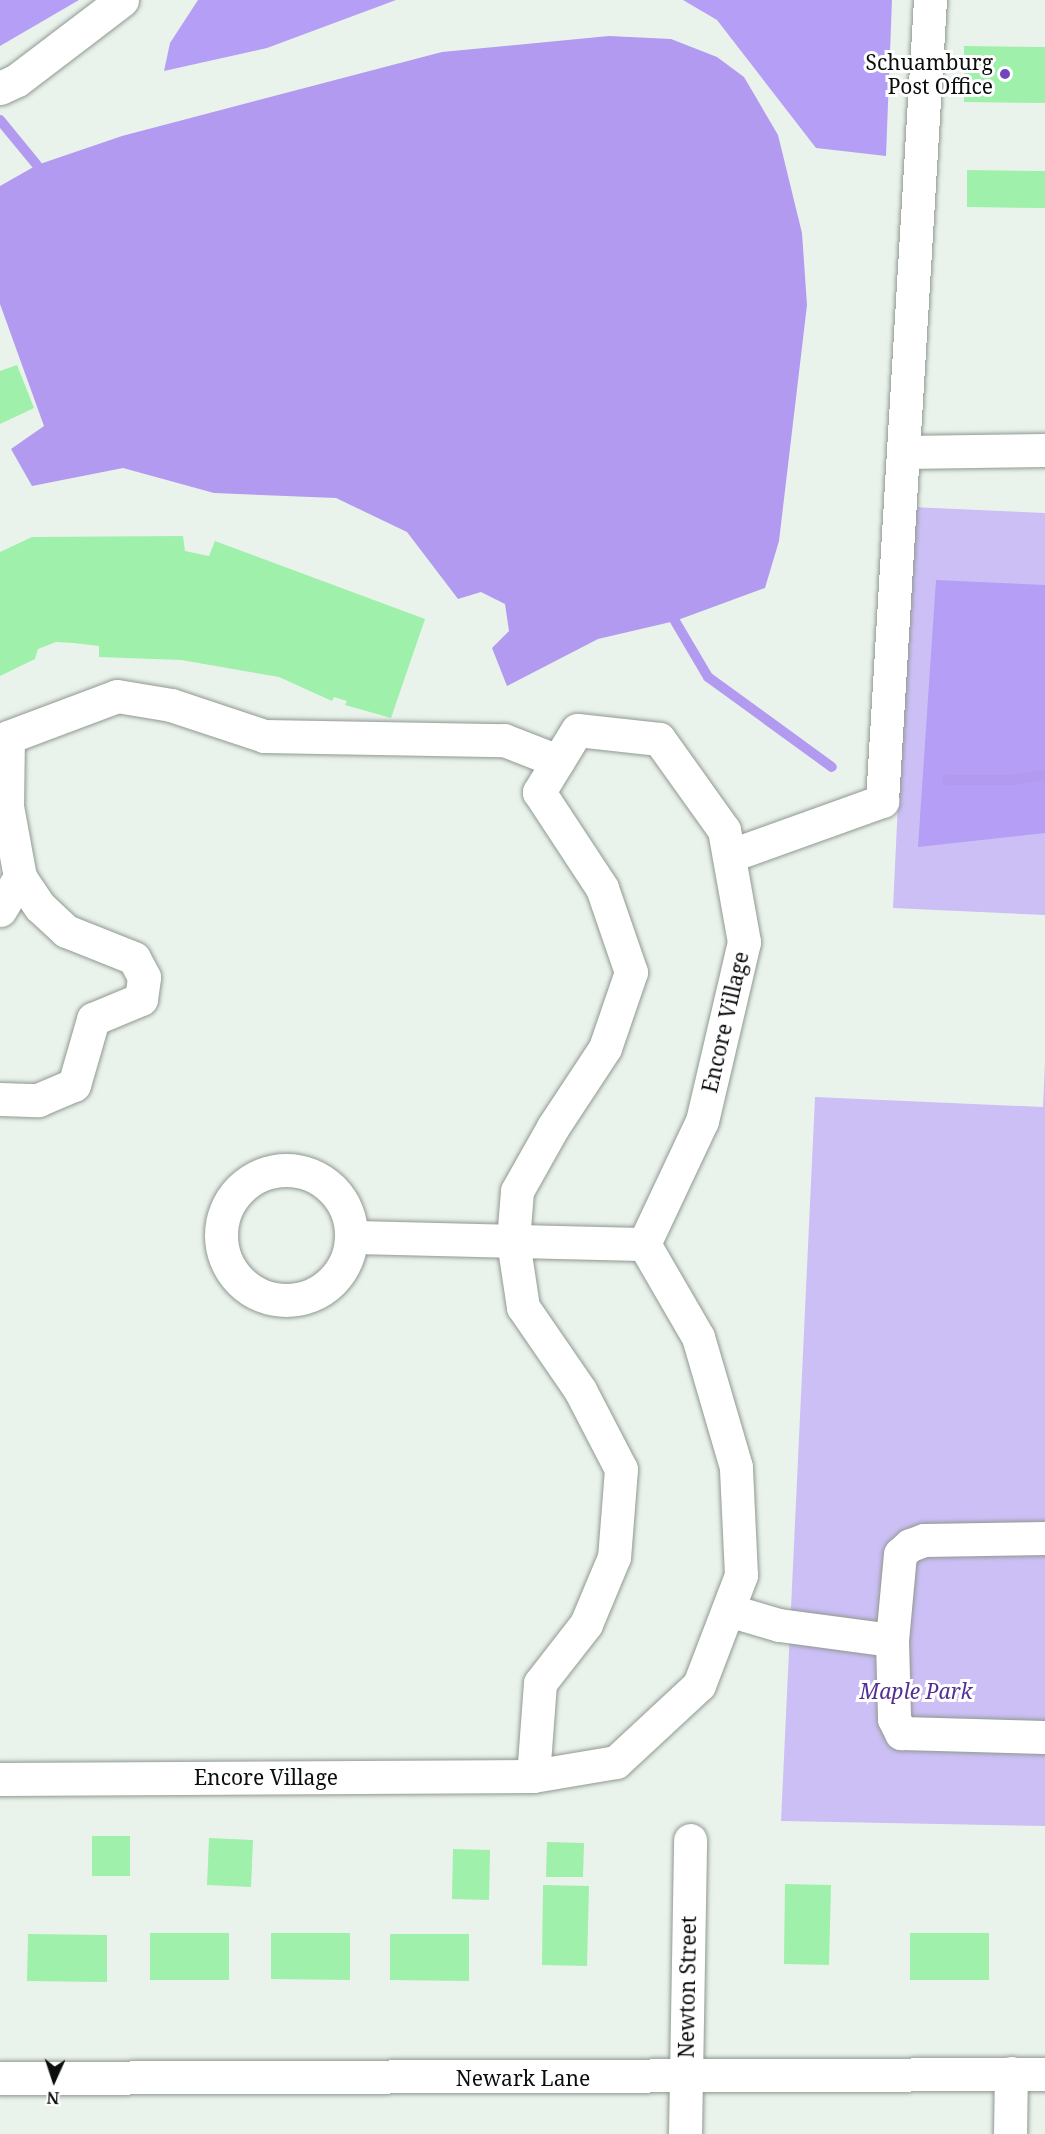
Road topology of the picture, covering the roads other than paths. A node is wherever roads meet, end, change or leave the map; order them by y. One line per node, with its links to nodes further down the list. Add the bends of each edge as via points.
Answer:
1 (123, 0): 3 (street)
2 (930, 0): 5 (street)
3 (8, 84)
4 (1045, 450): 5 (street)
5 (903, 452): 8 (street, via 882,801)
6 (4, 736): 7 (street, via 117,696 171,705 264,736 504,740); 9 (street, via 7,807)
7 (558, 761): 8 (street, Encore Village, via 577,730 658,739 724,830); 13 (street, Encore Village, via 539,792 602,888 632,972 605,1048 552,1127 517,1191)
8 (729, 856): 14 (street, Encore Village, via 744,942 702,1121)
9 (20, 877): 10 (street); 11 (street, via 40,907 66,931 134,958 144,977 141,999 93,1019 74,1085 38,1100)
10 (0, 910)
11 (0, 1099)
12 (352, 1237): 13 (street)
13 (513, 1241): 14 (street); 19 (street, Encore Village, via 523,1307 580,1390 621,1469 614,1557 586,1624 540,1683)
14 (644, 1244): 16 (street, Encore Village, via 698,1337 736,1467 741,1575)
15 (1045, 1538): 17 (street, via 924,1540 910,1545 900,1554)
16 (728, 1610): 17 (street, via 779,1625); 19 (street, Encore Village, via 699,1685 616,1762)
17 (892, 1640): 18 (street, via 894,1719 901,1733)
18 (1045, 1737)
19 (533, 1776): 20 (street, Encore Village)
20 (0, 1779)
21 (690, 1840): 25 (street, Newton Street)
22 (1011, 2073): 23 (street, Newark Lane); 25 (street, Newark Lane); 27 (street)
23 (1045, 2074)
24 (0, 2078): 25 (street, Newark Lane)
25 (686, 2078): 26 (street, Newton Street)
26 (685, 2134)
27 (1010, 2134)

